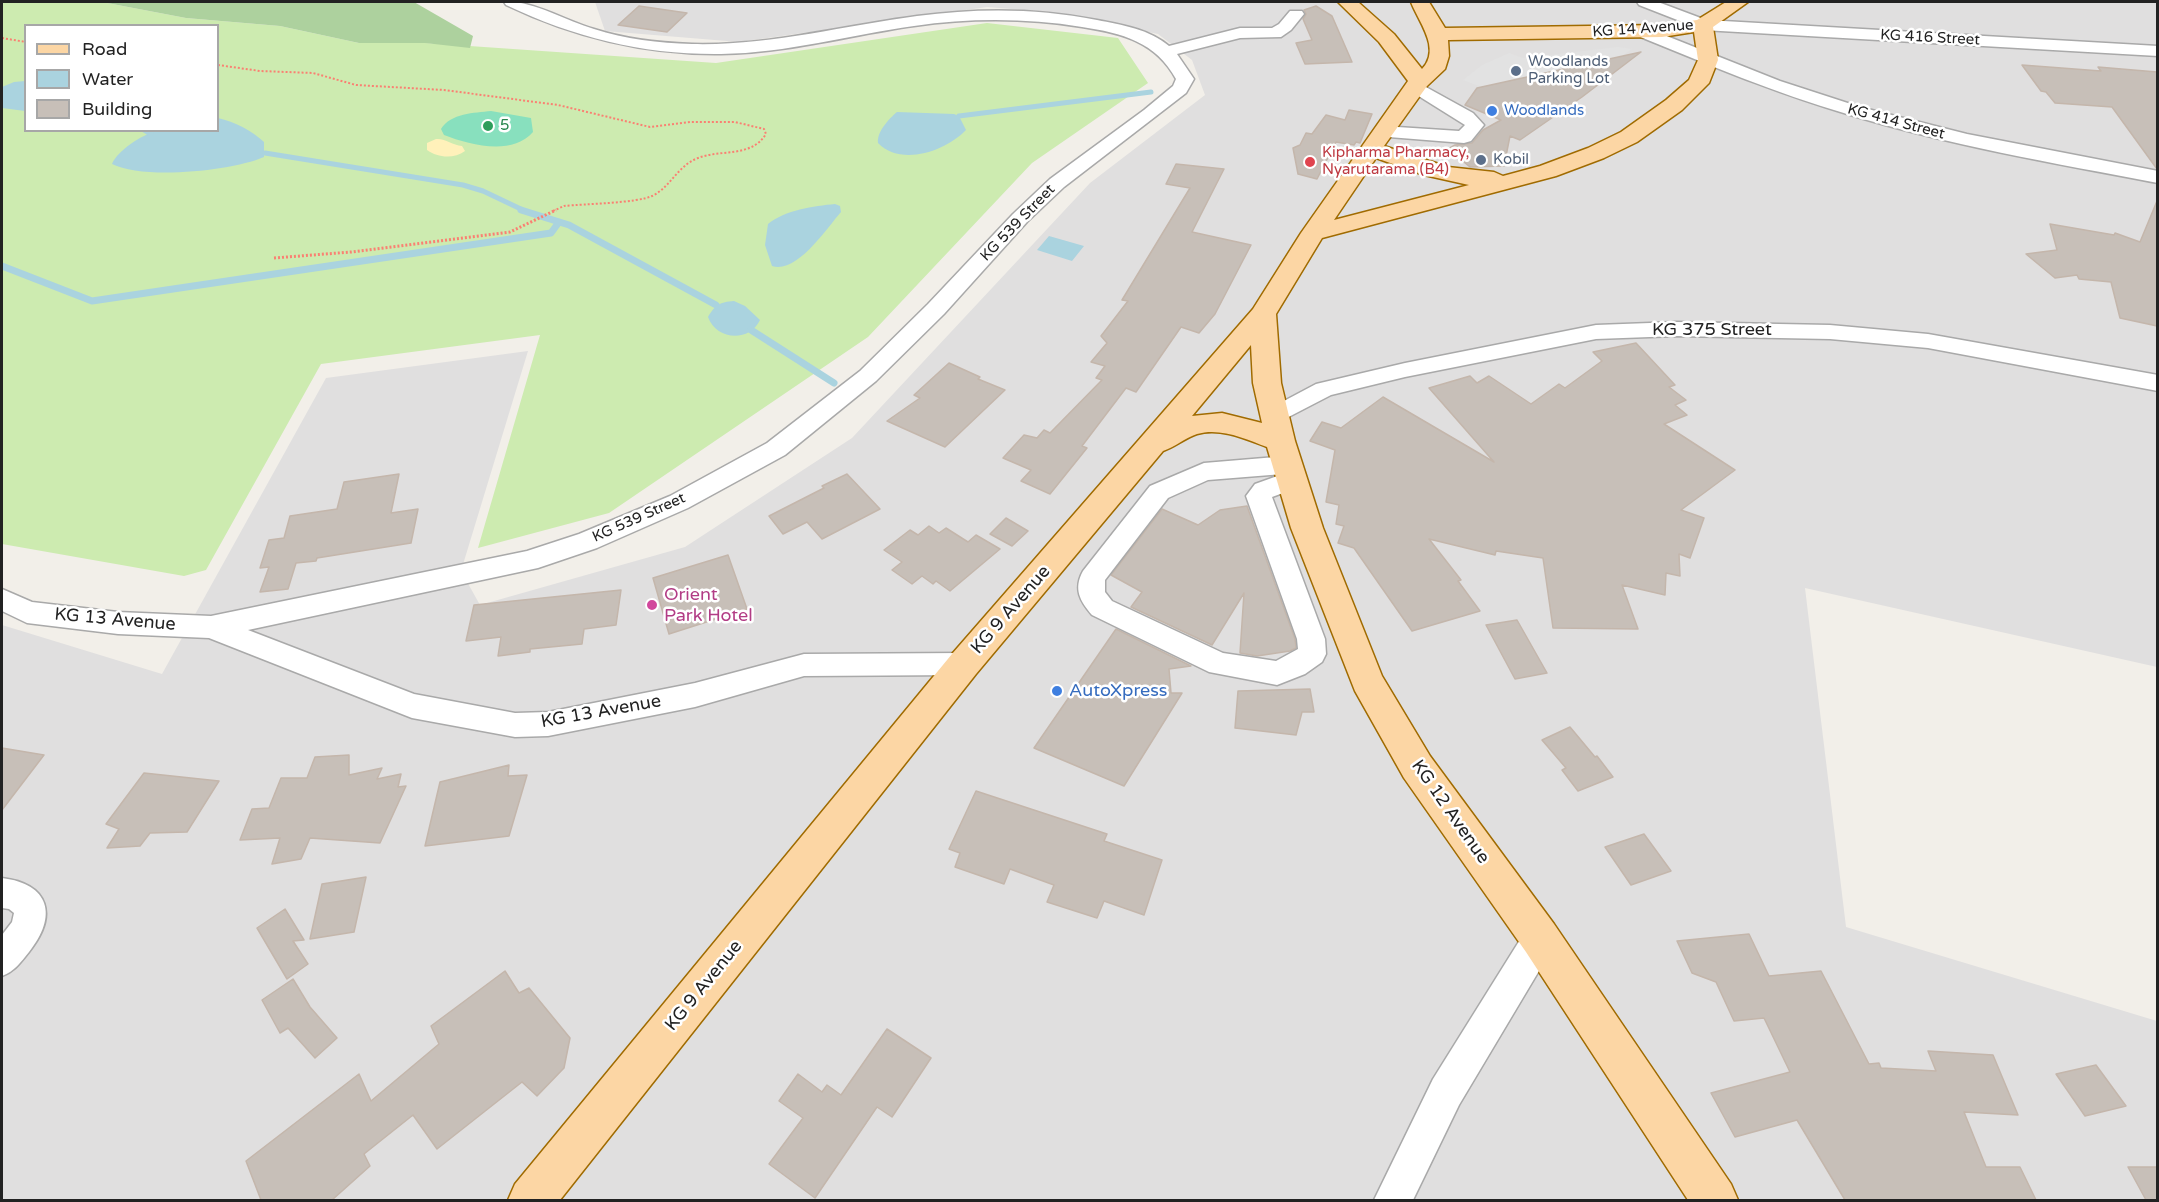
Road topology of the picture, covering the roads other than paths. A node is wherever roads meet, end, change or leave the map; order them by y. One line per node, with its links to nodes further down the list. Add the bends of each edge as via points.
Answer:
1 (512, 2): 12 (street, KG 539 Street, via 584,33 656,47 764,47 804,43 910,21 988,14 1053,16 1128,31 1154,40)
2 (1347, 2): 14 (main road, via 1375,24)
3 (1420, 2): 10 (main road)
4 (1645, 2): 7 (street, KG 416 Street)
5 (1738, 2): 7 (main road, KG 14 Avenue)
6 (1296, 14): 12 (street, via 1280,31 1240,33)
7 (1704, 25): 8 (main road, KG 14 Avenue); 11 (street, KG 416 Street); 13 (main road)
8 (1644, 32): 9 (main road, KG 14 Avenue); 13 (street, KG 414 Street)
9 (1541, 33): 10 (main road, KG 14 Avenue); 14 (main road, KG 14 Avenue, via 1463,56)
10 (1438, 34): 14 (main road, KG 9 Avenue, via 1439,56)
11 (2157, 51)
12 (1165, 52): 25 (street, KG 539 Street, via 1177,61 1185,79 1180,89 1057,183 868,376 776,449 679,502 529,561)
13 (1708, 60): 16 (street, KG 414 Street, via 1784,89 1923,130); 17 (main road, via 1698,83 1629,137 1596,153)
14 (1422, 79): 15 (main road, KG 9 Avenue); 15 (street, via 1475,125 1464,136)
15 (1377, 141): 17 (main road, via 1419,166 1481,179); 18 (main road, KG 9 Avenue)
16 (2157, 177)
17 (1523, 178): 18 (main road)
18 (1313, 233): 19 (main road, KG 9 Avenue)
19 (1263, 314): 20 (main road, KG 9 Avenue); 22 (main road, KG 12 Avenue)
20 (1224, 362): 22 (main road); 23 (main road, KG 9 Avenue)
21 (2157, 383): 22 (street, KG 375 Street, via 1928,341 1771,330 1608,331 1324,389)
22 (1281, 437): 22 (street, via 1259,496 1311,639 1312,654 1278,673 1219,664 1102,608 1091,596 1092,578 1159,492); 23 (main road, via 1208,423 1187,427); 28 (main road, KG 12 Avenue, via 1307,528 1367,681 1417,767)
23 (1151, 446): 26 (main road, KG 9 Avenue)
24 (2, 600): 25 (street, KG 13 Avenue, via 27,612 118,623)
25 (211, 627): 26 (street, KG 13 Avenue, via 412,706 514,725 548,724 695,695 804,665)
26 (964, 664): 30 (main road, KG 9 Avenue)
27 (2, 893): 29 (street, via 17,895 31,908 27,929)
28 (1540, 938): 31 (street, via 1446,1092); 32 (main road, KG 12 Avenue)
29 (2, 960)
30 (531, 1200)
31 (1393, 1200)
32 (1716, 1200)

